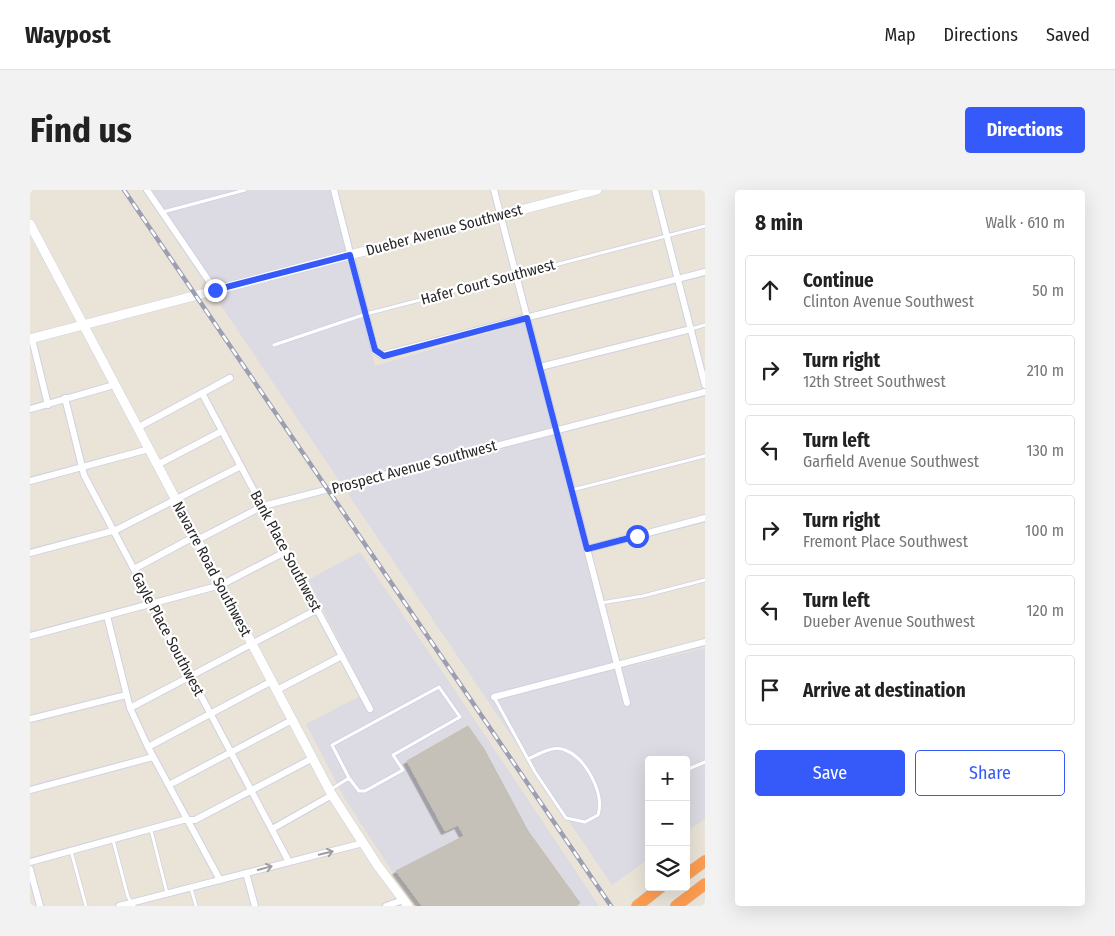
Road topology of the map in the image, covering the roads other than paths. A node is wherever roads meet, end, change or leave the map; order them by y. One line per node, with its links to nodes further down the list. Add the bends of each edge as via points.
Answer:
1 (147, 190): 7 (street)
2 (245, 190): 7 (lane)
3 (334, 190): 12 (street)
4 (494, 190): 8 (street)
5 (598, 190): 8 (street, Dueber Avenue Southwest)
6 (655, 190): 11 (street)
7 (162, 212): 16 (street)
8 (501, 215): 12 (street, Dueber Avenue Southwest); 14 (street)
9 (30, 224): 20 (street, Navarre Road Southwest)
10 (705, 226): 11 (lane, Hafer Court Southwest)
11 (666, 235): 14 (lane, Hafer Court Southwest); 15 (street)
12 (350, 255): 16 (street, Dueber Avenue Southwest); 17 (street)
13 (705, 272): 15 (street)
14 (516, 276): 17 (lane, Hafer Court Southwest); 18 (street)
15 (678, 280): 18 (street); 21 (street)
16 (215, 290): 20 (street, Dueber Avenue Southwest)
17 (366, 314): 18 (street, via 375,350 381,355); 23 (lane, Hafer Court Southwest)
18 (527, 318): 24 (street)
19 (705, 325): 21 (lane)
20 (83, 326): 22 (street, Dueber Avenue Southwest); 26 (street, Navarre Road Southwest)
21 (690, 329): 24 (street); 27 (street)
22 (31, 339): 31 (street)
23 (274, 345)
24 (540, 367): 34 (street)
25 (230, 378): 29 (street)
26 (114, 385): 30 (street); 33 (street, Navarre Road Southwest)
27 (705, 385)
28 (705, 392): 34 (street, Prospect Avenue Southwest)
29 (202, 393): 33 (street); 35 (street, Bank Place Southwest)
30 (65, 398): 31 (street); 40 (street, Gayle Place Southwest)
31 (48, 405): 32 (street)
32 (30, 409)
33 (137, 428): 36 (street, Navarre Road Southwest)
34 (556, 430): 42 (street); 44 (street, Prospect Avenue Southwest)
35 (222, 431): 38 (street); 39 (street, Bank Place Southwest)
36 (148, 449): 38 (street, Navarre Road Southwest); 40 (street)
37 (705, 456): 42 (lane)
38 (157, 465): 43 (street, Navarre Road Southwest)
39 (241, 466): 43 (street); 44 (street, Bank Place Southwest)
40 (82, 467): 41 (street); 46 (street, Gayle Place Southwest)
41 (30, 481)
42 (572, 490): 48 (street)
43 (176, 501): 46 (street); 47 (street, Navarre Road Southwest)
44 (263, 506): 47 (street, Prospect Avenue Southwest); 49 (street, Bank Place Southwest)
45 (705, 518): 48 (street)
46 (113, 532): 50 (street); 51 (street, Gayle Place Southwest)
47 (196, 538): 51 (street, Prospect Avenue Southwest); 53 (street, Navarre Road Southwest)
48 (587, 549): 54 (street)
49 (287, 551): 53 (street); 56 (street, Bank Place Southwest)
50 (30, 553)
51 (134, 569): 55 (street, Gayle Place Southwest)
52 (705, 580): 54 (lane)
53 (221, 585): 55 (street); 60 (street, Navarre Road Southwest)
54 (601, 603): 62 (street)
55 (152, 604): 57 (street); 63 (street, Gayle Place Southwest)
56 (318, 609): 60 (street); 61 (street, Bank Place Southwest)
57 (107, 616): 58 (street); 66 (street)
58 (30, 636)
59 (705, 642): 62 (street)
60 (252, 644): 63 (street); 64 (street, Navarre Road Southwest)
61 (342, 656): 65 (street); 70 (street, Bank Place Southwest)
62 (617, 665): 67 (street); 68 (street)
63 (190, 676): 69 (street); 71 (street, Gayle Place Southwest)
64 (272, 682): 65 (street, Navarre Road Southwest); 71 (street)
65 (277, 690): 73 (street, Navarre Road Southwest)
66 (126, 694): 69 (street); 72 (street)
67 (494, 697): 78 (lane)
68 (627, 703)
69 (130, 708): 74 (street)
70 (370, 709)
71 (211, 714): 74 (street); 75 (street, Gayle Place Southwest)
72 (30, 719)
73 (292, 720): 75 (street); 77 (street, Navarre Road Southwest)
74 (148, 746): 76 (street)
75 (231, 752): 82 (street); 84 (street, Gayle Place Southwest)
76 (153, 757): 82 (street); 83 (street)
77 (312, 758): 84 (street); 85 (street, Navarre Road Southwest)
78 (528, 759): 78 (lane, via 567,819 586,822 598,815 600,803 587,769 566,750 549,750)
79 (705, 762): 80 (lane)
80 (690, 768)
81 (349, 778): 81 (lane, via 332,745 439,687 460,717 394,755 403,770 373,787 359,791); 85 (lane)
82 (169, 785): 86 (street)
83 (30, 790)
84 (252, 791): 86 (street, via 195,820); 87 (street, Gayle Place Southwest)
85 (331, 793): 87 (street); 90 (street, Navarre Road Southwest)
86 (189, 820): 88 (street); 100 (street)
87 (272, 829): 95 (street, Gayle Place Southwest)
88 (151, 830): 89 (street); 103 (lane)
89 (113, 840): 91 (street); 106 (lane)
90 (363, 843): 95 (street, one-way to 90); 105 (street, Navarre Road Southwest)
91 (71, 850): 94 (street); 108 (lane)
92 (705, 854): 96 (highway)
93 (705, 861): 98 (highway)
94 (30, 862)
95 (289, 862): 99 (street, one-way to 95)
96 (690, 865)
97 (30, 869): 107 (street)
98 (690, 872)
99 (246, 873): 100 (street); 111 (street)
100 (220, 880): 102 (street)
101 (705, 884): 115 (highway)
102 (190, 888): 103 (street); 110 (lane)
103 (167, 893): 106 (street)
104 (657, 893): 113 (highway); 114 (highway)
105 (406, 903): 112 (street)
106 (133, 904): 109 (street)
107 (40, 906)
108 (86, 906)
109 (119, 906)
110 (196, 906)
111 (255, 906)
112 (386, 906)
113 (637, 906)
114 (646, 906)
115 (676, 906)

